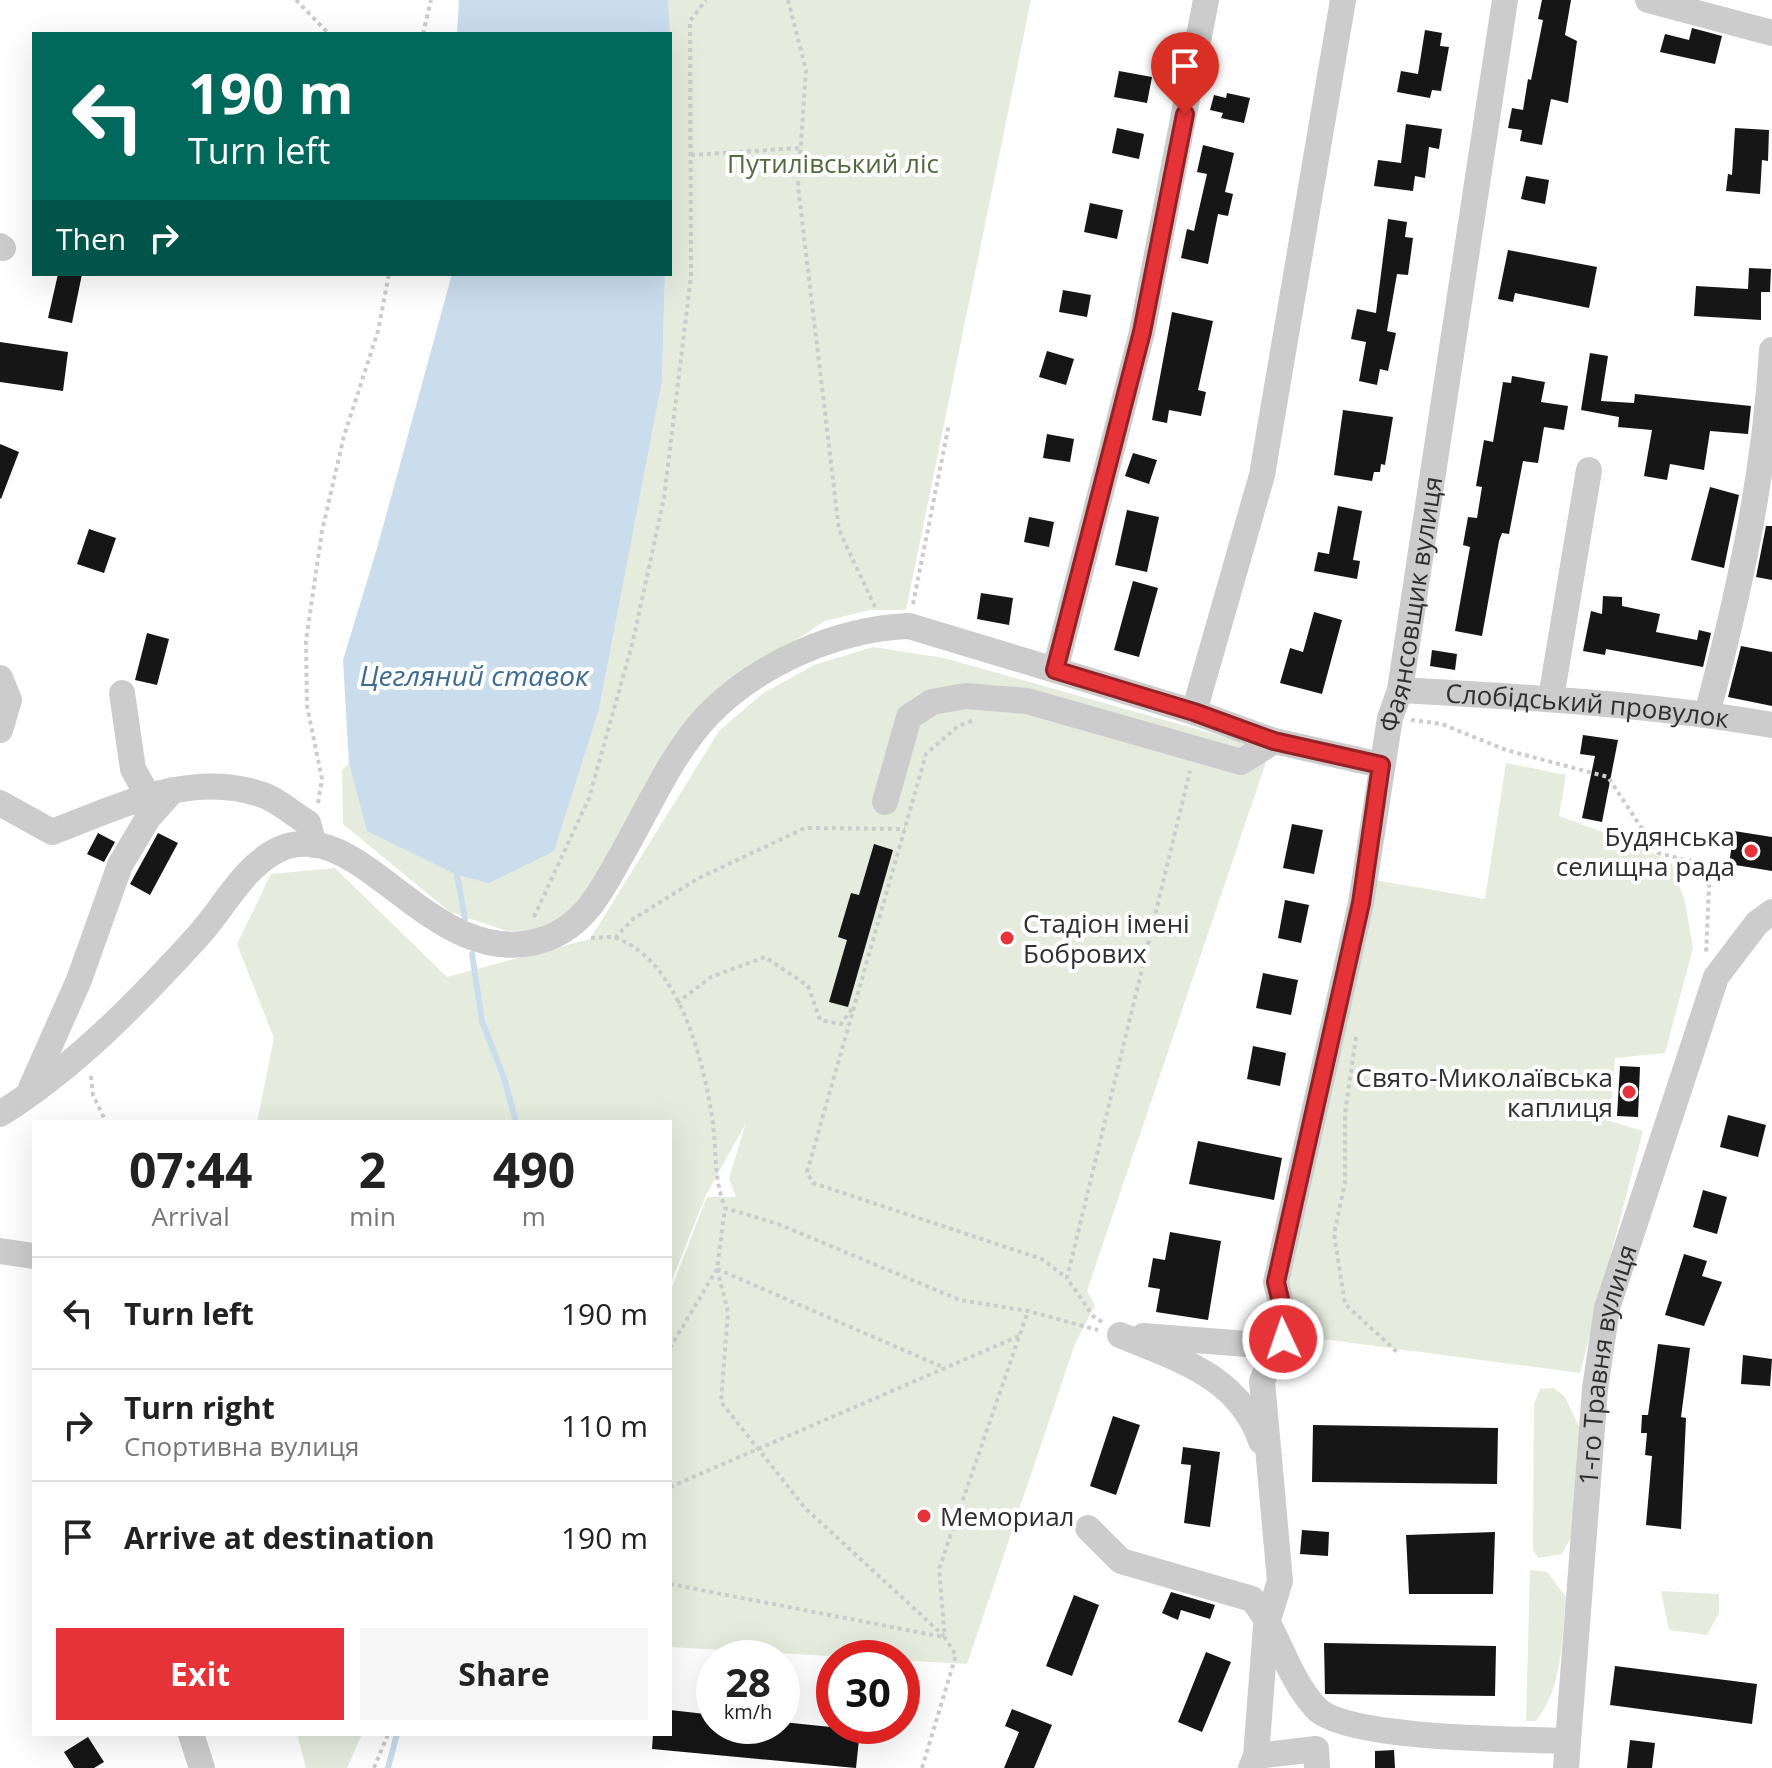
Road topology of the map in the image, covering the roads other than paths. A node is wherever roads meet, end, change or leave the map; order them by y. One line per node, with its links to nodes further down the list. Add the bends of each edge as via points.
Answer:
1 (1206, 0): 8 (street, via 1142,332)
2 (1343, 0): 13 (street, via 1262,475)
3 (1505, 0): 10 (street, Фаянсовщик вулиця)
4 (1648, 0): 5 (street)
5 (1772, 33)
6 (1772, 350): 14 (street, via 1741,586)
7 (1589, 470): 12 (street)
8 (1055, 670): 13 (street); 22 (street, via 897,626 861,631 799,653 749,680 708,716 590,910 548,937 487,943 458,933)
9 (0, 678): 16 (street, via 9,700)
10 (1400, 690): 12 (street, Слобідський провулок); 18 (street, Фаянсовщик вулиця)
11 (122, 693): 19 (street, via 133,769)
12 (1551, 698): 14 (street, Слобідський провулок)
13 (1194, 712): 17 (street)
14 (1707, 714): 15 (street, Слобідський провулок)
15 (1772, 725)
16 (0, 730)
17 (1274, 741): 18 (street); 20 (street, via 1241,762 1027,701 965,696 932,702 909,717)
18 (1381, 765): 28 (street, Фаянсовщик вулиця, via 1361,903 1276,1282 1286,1324)
19 (160, 793): 21 (street, via 52,832); 22 (street, via 228,787 262,794); 24 (street, via 120,865 79,980)
20 (885, 802)
21 (0, 803)
22 (311, 834): 24 (street, via 263,858 199,935 88,1045)
23 (1772, 912): 34 (street, 1-го Травня вулиця, via 1711,966 1607,1308 1595,1389)
24 (28, 1094): 25 (street)
25 (0, 1114)
26 (0, 1251): 27 (street)
27 (32, 1256)
28 (1283, 1339): 29 (street, via 1262,1381); 29 (street, via 1247,1344 1120,1335 1206,1371 1228,1388 1260,1437)
29 (1268, 1477): 31 (street, via 1280,1581)
30 (1088, 1528): 31 (street, via 1121,1561 1252,1599)
31 (1266, 1626): 32 (street, via 1318,1711); 36 (street)
32 (1363, 1729): 34 (street); 35 (street)
33 (192, 1736): 37 (street)
34 (1568, 1741): 38 (street, 1-го Травня вулиця)
35 (1316, 1758): 36 (street)
36 (1253, 1762)
37 (202, 1768)
38 (1566, 1768)

